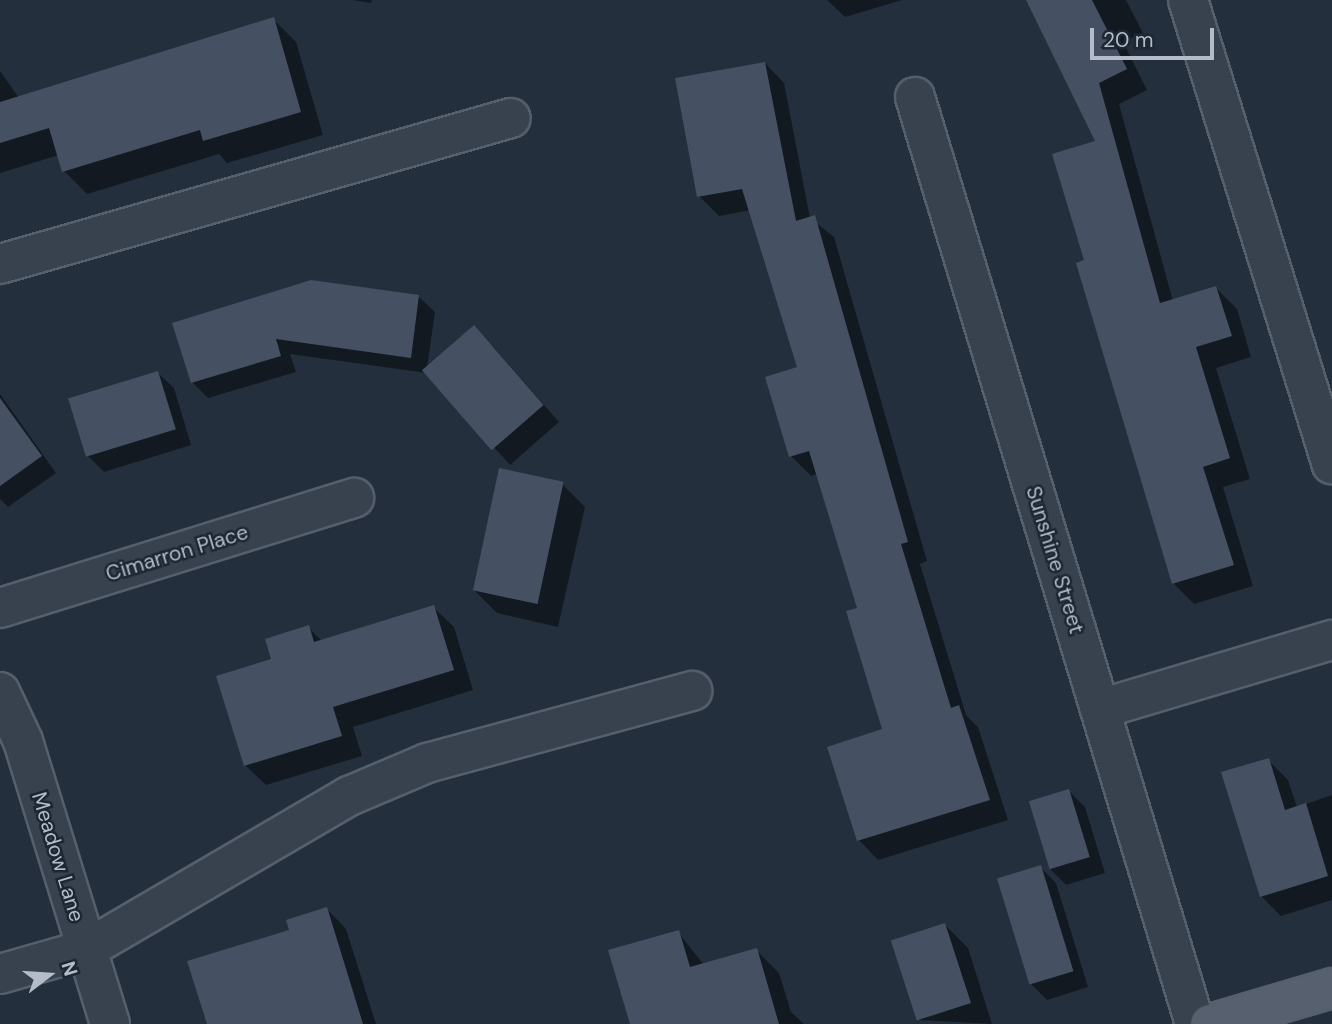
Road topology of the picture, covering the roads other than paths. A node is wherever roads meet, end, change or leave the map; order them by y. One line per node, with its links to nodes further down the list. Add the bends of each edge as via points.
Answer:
1 (1188, 0): 5 (street)
2 (915, 97): 11 (street, Sunshine Street)
3 (511, 118): 4 (street)
4 (0, 264)
5 (1332, 464)
6 (354, 498): 7 (street, Cimarron Place)
7 (0, 608)
8 (1332, 640): 11 (street)
9 (692, 691): 12 (street, via 405,772 349,796)
10 (0, 692): 12 (street, Meadow Lane, via 23,741)
11 (1100, 709): 16 (street, Sunshine Street)
12 (87, 949): 13 (street); 15 (street, Meadow Lane)
13 (0, 974)
14 (1332, 988): 17 (main road)
15 (110, 1024)
16 (1195, 1024)
17 (1210, 1024)

